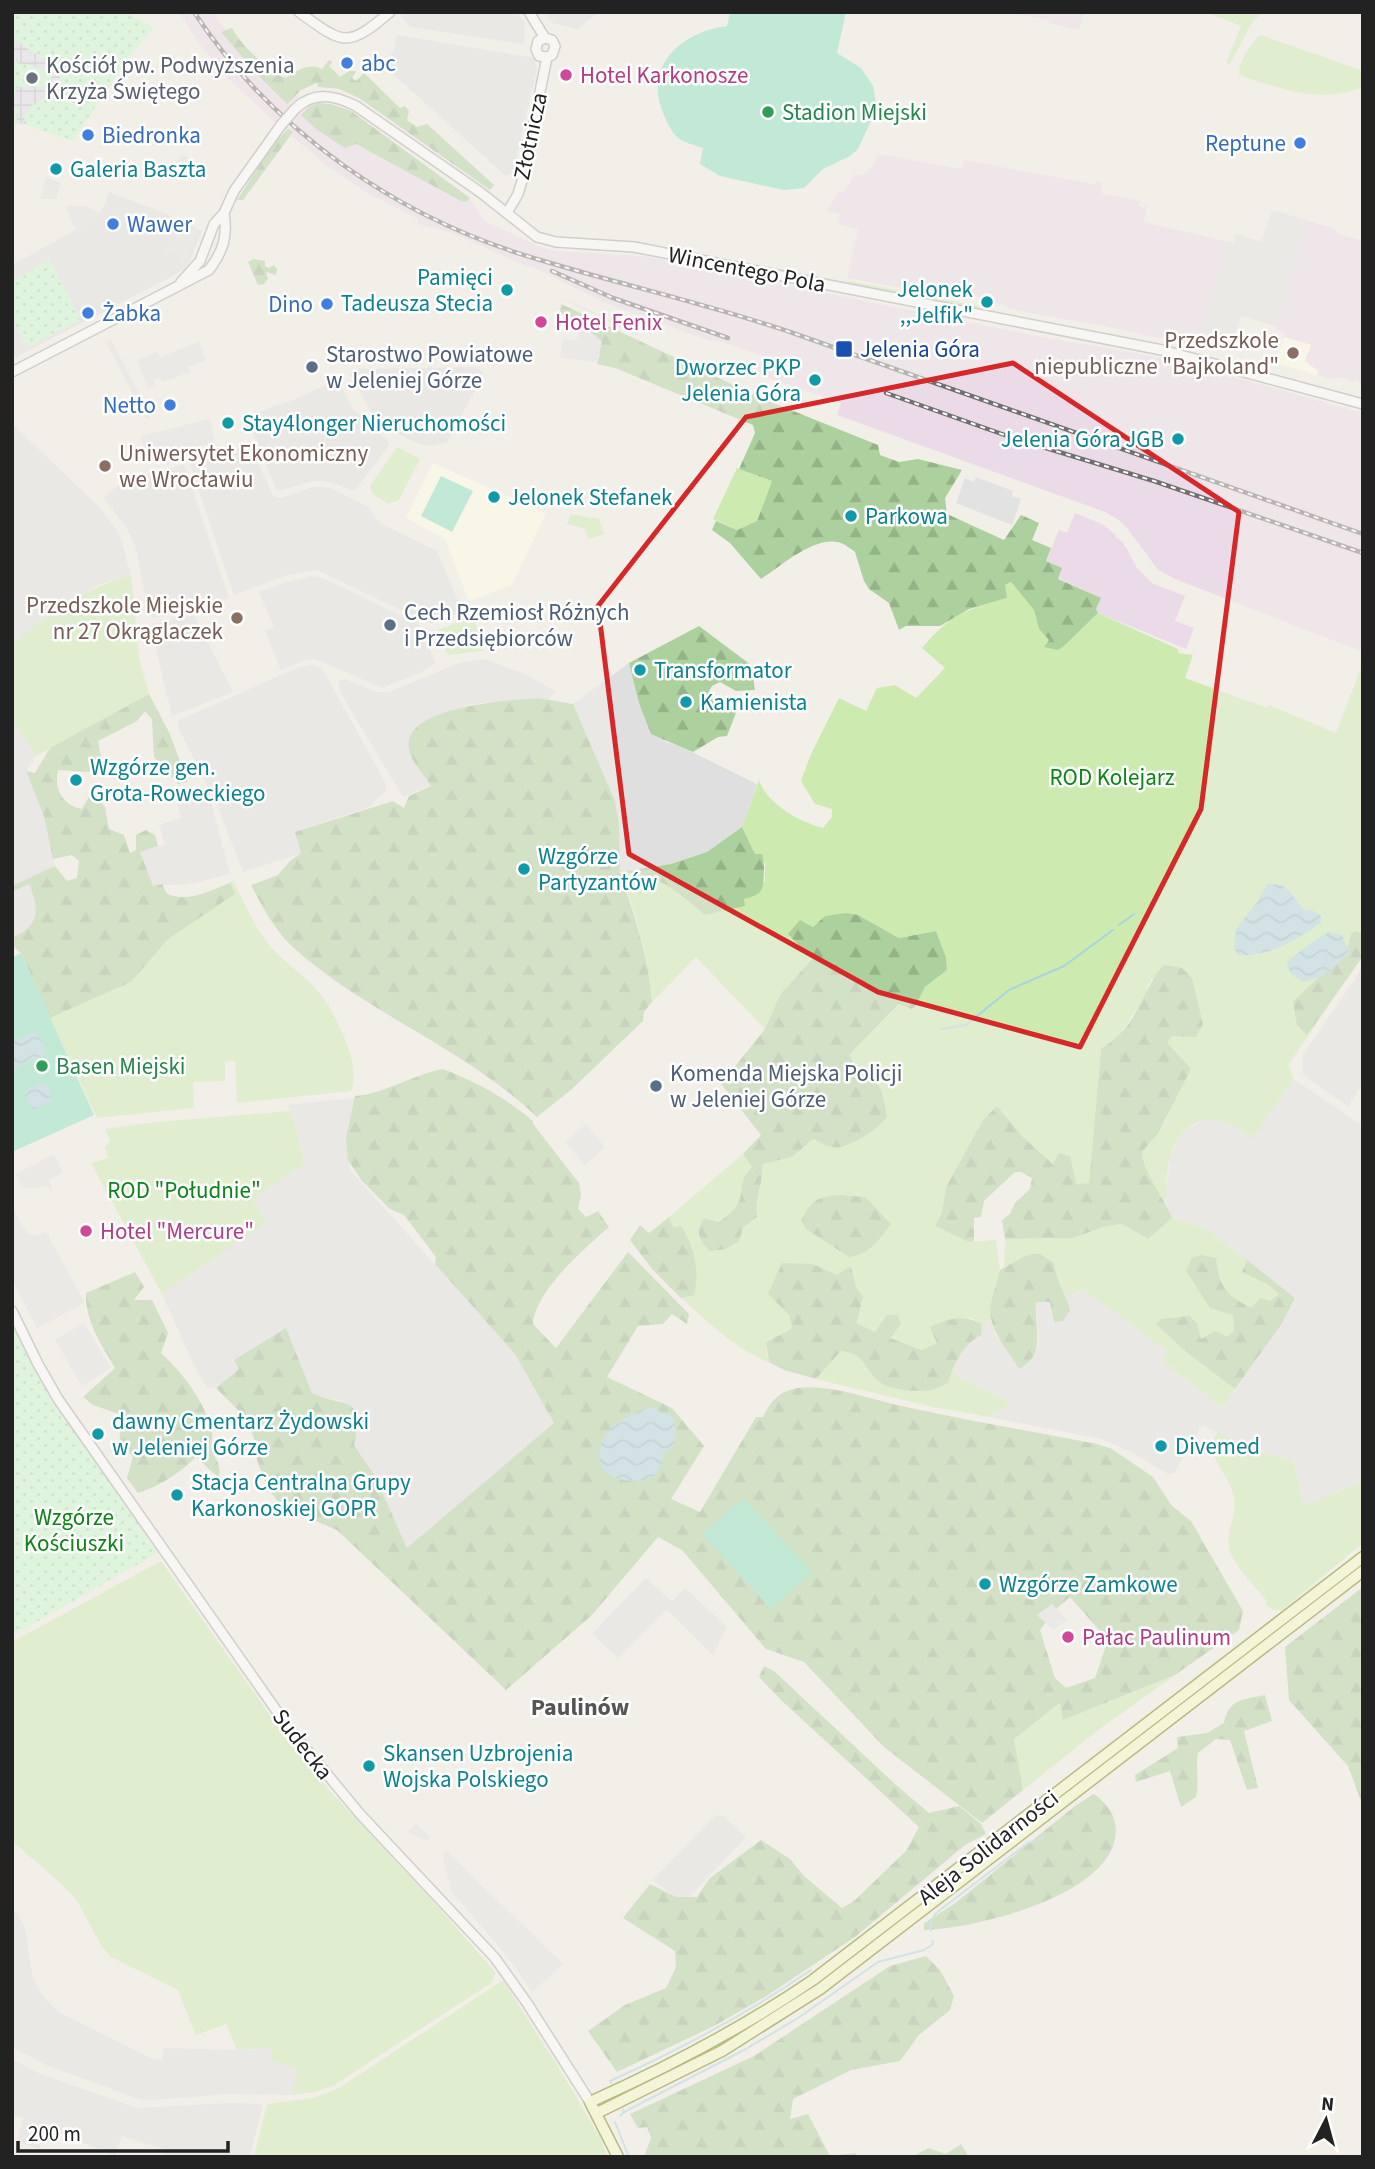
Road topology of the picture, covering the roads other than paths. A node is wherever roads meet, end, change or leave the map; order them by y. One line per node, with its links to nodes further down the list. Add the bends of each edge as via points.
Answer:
1 (299, 12): 2 (street, via 331,35 352,38)
2 (390, 12)
3 (529, 12): 5 (street, Złotnicza, via 545,38 538,41 536,49 547,57 522,181)
4 (224, 213): 5 (street, Wincentego Pola, bridge, via 234,191 281,125 307,99 319,96 356,106); 6 (street, Wincentego Pola); 7 (street)
5 (507, 213): 10 (street, Wincentego Pola, via 530,233 556,242 634,247 1162,350)
6 (214, 224): 7 (street); 8 (street, Wincentego Pola, via 200,261)
7 (227, 230): 8 (street, via 221,252 209,270)
8 (174, 288): 9 (street)
9 (12, 372)
10 (1363, 404)
11 (12, 1311): 14 (street, Sudecka, via 58,1399 288,1727 352,1805 495,1958)
12 (1363, 1557): 14 (main road, Aleja Solidarności, via 813,1980 704,2047)
13 (1363, 1571): 15 (main road, Aleja Solidarności, via 820,1989 722,2051)
14 (590, 2102): 15 (main road, Sudecka)
15 (597, 2113): 16 (main road, Sudecka)
16 (618, 2157)

